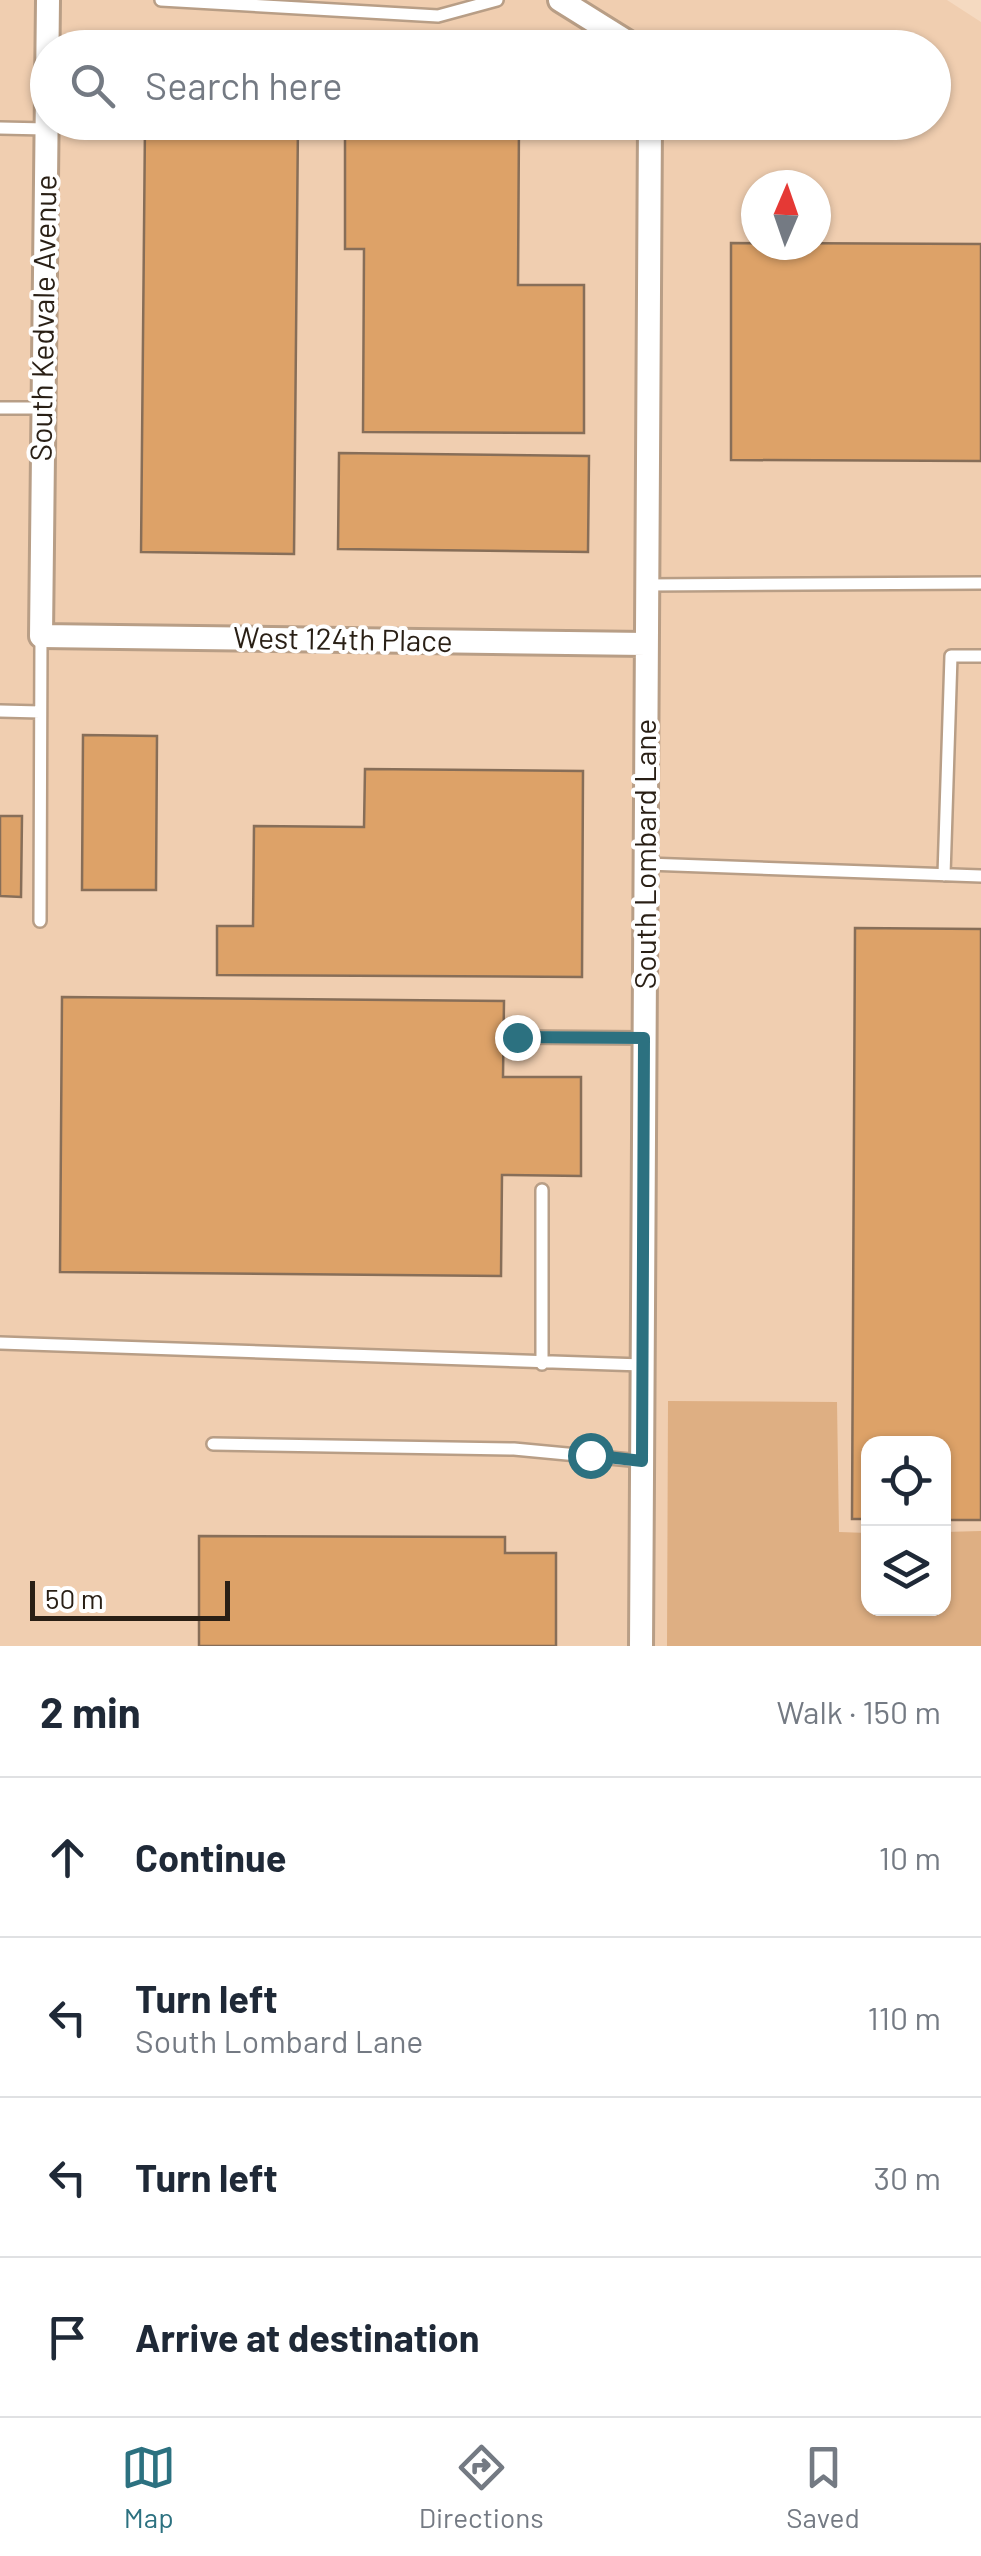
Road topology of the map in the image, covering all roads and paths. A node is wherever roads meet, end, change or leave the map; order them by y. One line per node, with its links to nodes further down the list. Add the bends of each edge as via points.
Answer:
1 (48, 0): 5 (street, South Kedvale Avenue)
2 (160, 0): 3 (lane, via 438,16)
3 (497, 0)
4 (560, 0): 6 (street)
5 (48, 30)
6 (608, 30)
7 (0, 128): 8 (lane)
8 (30, 129)
9 (46, 140): 12 (street, South Kedvale Avenue)
10 (650, 140): 14 (street, South Lombard Lane)
11 (0, 408): 12 (lane)
12 (43, 408): 15 (street, South Kedvale Avenue)
13 (981, 583): 14 (lane)
14 (646, 585): 16 (street, South Lombard Lane)
15 (41, 636): 16 (street, West 124th Place); 19 (lane)
16 (646, 644): 20 (street, South Lombard Lane)
17 (981, 656): 21 (lane, via 951,656)
18 (0, 711): 19 (lane)
19 (40, 712): 23 (lane)
20 (647, 864): 21 (lane); 25 (street, South Lombard Lane)
21 (944, 874): 22 (lane)
22 (981, 876)
23 (40, 920)
24 (517, 1037): 25 (lane)
25 (644, 1038): 29 (street, South Lombard Lane)
26 (542, 1190): 28 (lane)
27 (0, 1343): 28 (lane)
28 (542, 1364): 29 (lane)
29 (642, 1365): 31 (street, South Lombard Lane)
30 (213, 1444): 31 (lane, via 514,1449)
31 (642, 1461): 32 (street, South Lombard Lane)
32 (641, 1646)

